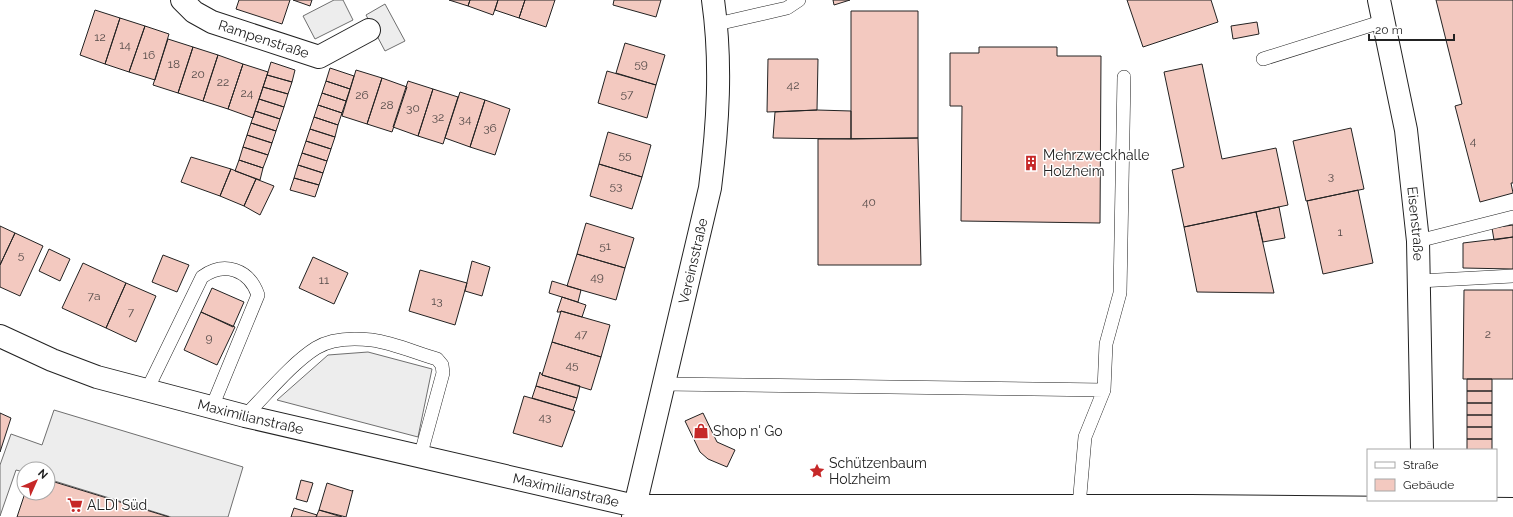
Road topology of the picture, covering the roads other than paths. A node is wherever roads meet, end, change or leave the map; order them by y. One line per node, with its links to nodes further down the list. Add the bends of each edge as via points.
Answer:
1 (182, 0): 7 (street, Rampenstraße, via 194,12 212,22 319,57)
2 (713, 0): 6 (street, Vereinsstraße)
3 (799, 0): 6 (lane, via 787,8)
4 (1379, 0): 5 (street, Eisenstraße)
5 (1384, 21): 8 (lane); 11 (street, Eisenstraße, via 1406,130)
6 (717, 24): 15 (street, Vereinsstraße, via 719,91 717,137 710,188)
7 (369, 30)
8 (1263, 58)
9 (1124, 77): 17 (lane, via 1120,293 1106,344)
10 (1513, 217): 11 (lane)
11 (1418, 241): 13 (street, Eisenstraße)
12 (1513, 276): 13 (lane)
13 (1419, 281): 20 (street, Eisenstraße)
14 (0, 336): 16 (street, Maximilianstraße, via 97,378)
15 (664, 384): 17 (lane); 25 (street, Vereinsstraße)
16 (147, 390): 18 (street, Maximilianstraße); 18 (lane, via 202,277 210,271 224,267 246,275 254,284 258,295)
17 (1104, 390): 23 (lane, via 1085,437)
18 (212, 407): 19 (street, Maximilianstraße)
19 (245, 416): 21 (street, Maximilianstraße); 21 (lane, via 316,348 333,341 374,340 437,359 442,365 443,373)
20 (1422, 449)
21 (420, 457): 25 (street, Maximilianstraße)
22 (1422, 504): 23 (street, Maximilianstraße); 24 (street, Maximilianstraße)
23 (1079, 506): 26 (street, Maximilianstraße)
24 (1513, 509)
25 (634, 511): 26 (street, Maximilianstraße)
26 (1040, 512)

